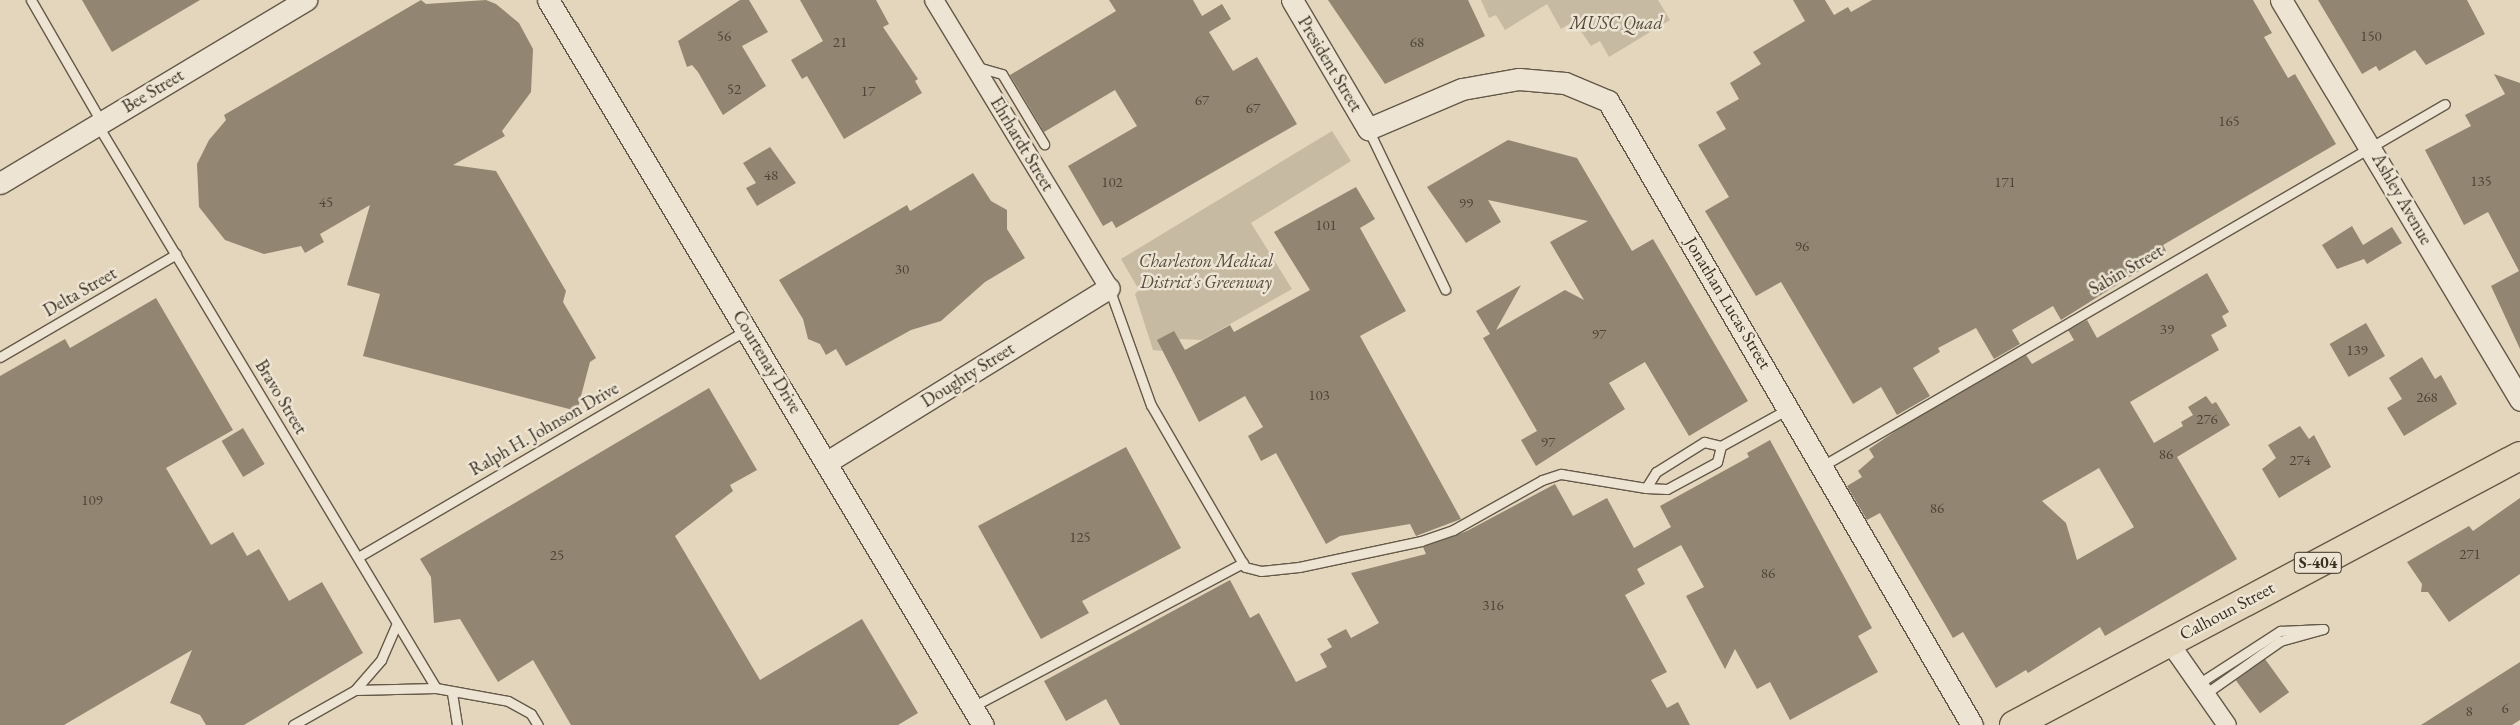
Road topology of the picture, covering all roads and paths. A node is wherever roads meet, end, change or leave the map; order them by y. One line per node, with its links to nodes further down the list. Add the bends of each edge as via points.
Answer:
1 (31, 0): 9 (lane, Bravo Street)
2 (306, 0): 9 (street, Bee Street)
3 (548, 0): 17 (street, Courtenay Drive)
4 (934, 0): 7 (street, Ehrhardt Street)
5 (1292, 0): 10 (street, President Street)
6 (2281, 0): 12 (street, Ashley Avenue)
7 (974, 66): 11 (lane, via 1002,74); 15 (street, Ehrhardt Street)
8 (2445, 104): 12 (lane, Sabin Street)
9 (99, 123): 13 (street, Bee Street); 14 (lane, Bravo Street)
10 (1368, 129): 16 (lane); 20 (street, Jonathan Lucas Street, via 1462,89 1519,79 1565,83 1608,101)
11 (1044, 144)
12 (2371, 147): 19 (street, Ashley Avenue); 24 (lane, Sabin Street)
13 (0, 183)
14 (176, 254): 18 (lane, Delta Street); 26 (lane, Bravo Street)
15 (1109, 288): 23 (street, Doughty Street); 27 (lane, via 1122,313 1136,371 1150,405)
16 (1445, 288)
17 (748, 329): 23 (street, Courtenay Drive); 26 (lane, Ralph H. Johnson Drive)
18 (0, 357)
19 (2520, 400)
20 (1790, 408): 21 (lane); 24 (street, Jonathan Lucas Street)
21 (1721, 446): 25 (lane, via 1704,442 1656,472); 25 (lane, via 1717,462 1667,489)
22 (2520, 456): 30 (main road, Calhoun Street / S-404)
23 (827, 462): 35 (street, Courtenay Drive)
24 (1824, 465): 39 (street, Jonathan Lucas Street)
25 (1646, 488): 27 (lane, via 1561,474 1542,480 1453,530 1421,541 1299,567 1261,571)
26 (358, 557): 28 (lane, Bravo Street)
27 (1243, 563): 35 (lane)
28 (397, 622): 31 (lane, Bravo Street); 33 (lane, via 381,660)
29 (2323, 629): 32 (lane, via 2280,631)
30 (2169, 642): 32 (street); 40 (main road, Calhoun Street / S-404)
31 (436, 688): 33 (lane); 34 (lane)
32 (2202, 689): 41 (street)
33 (355, 690): 36 (lane)
34 (452, 692): 37 (lane); 38 (lane, via 508,700 532,714)
35 (977, 720)
36 (293, 725)
37 (457, 725)
38 (538, 725)
39 (1972, 725)
40 (2014, 725)
41 (2227, 725)

